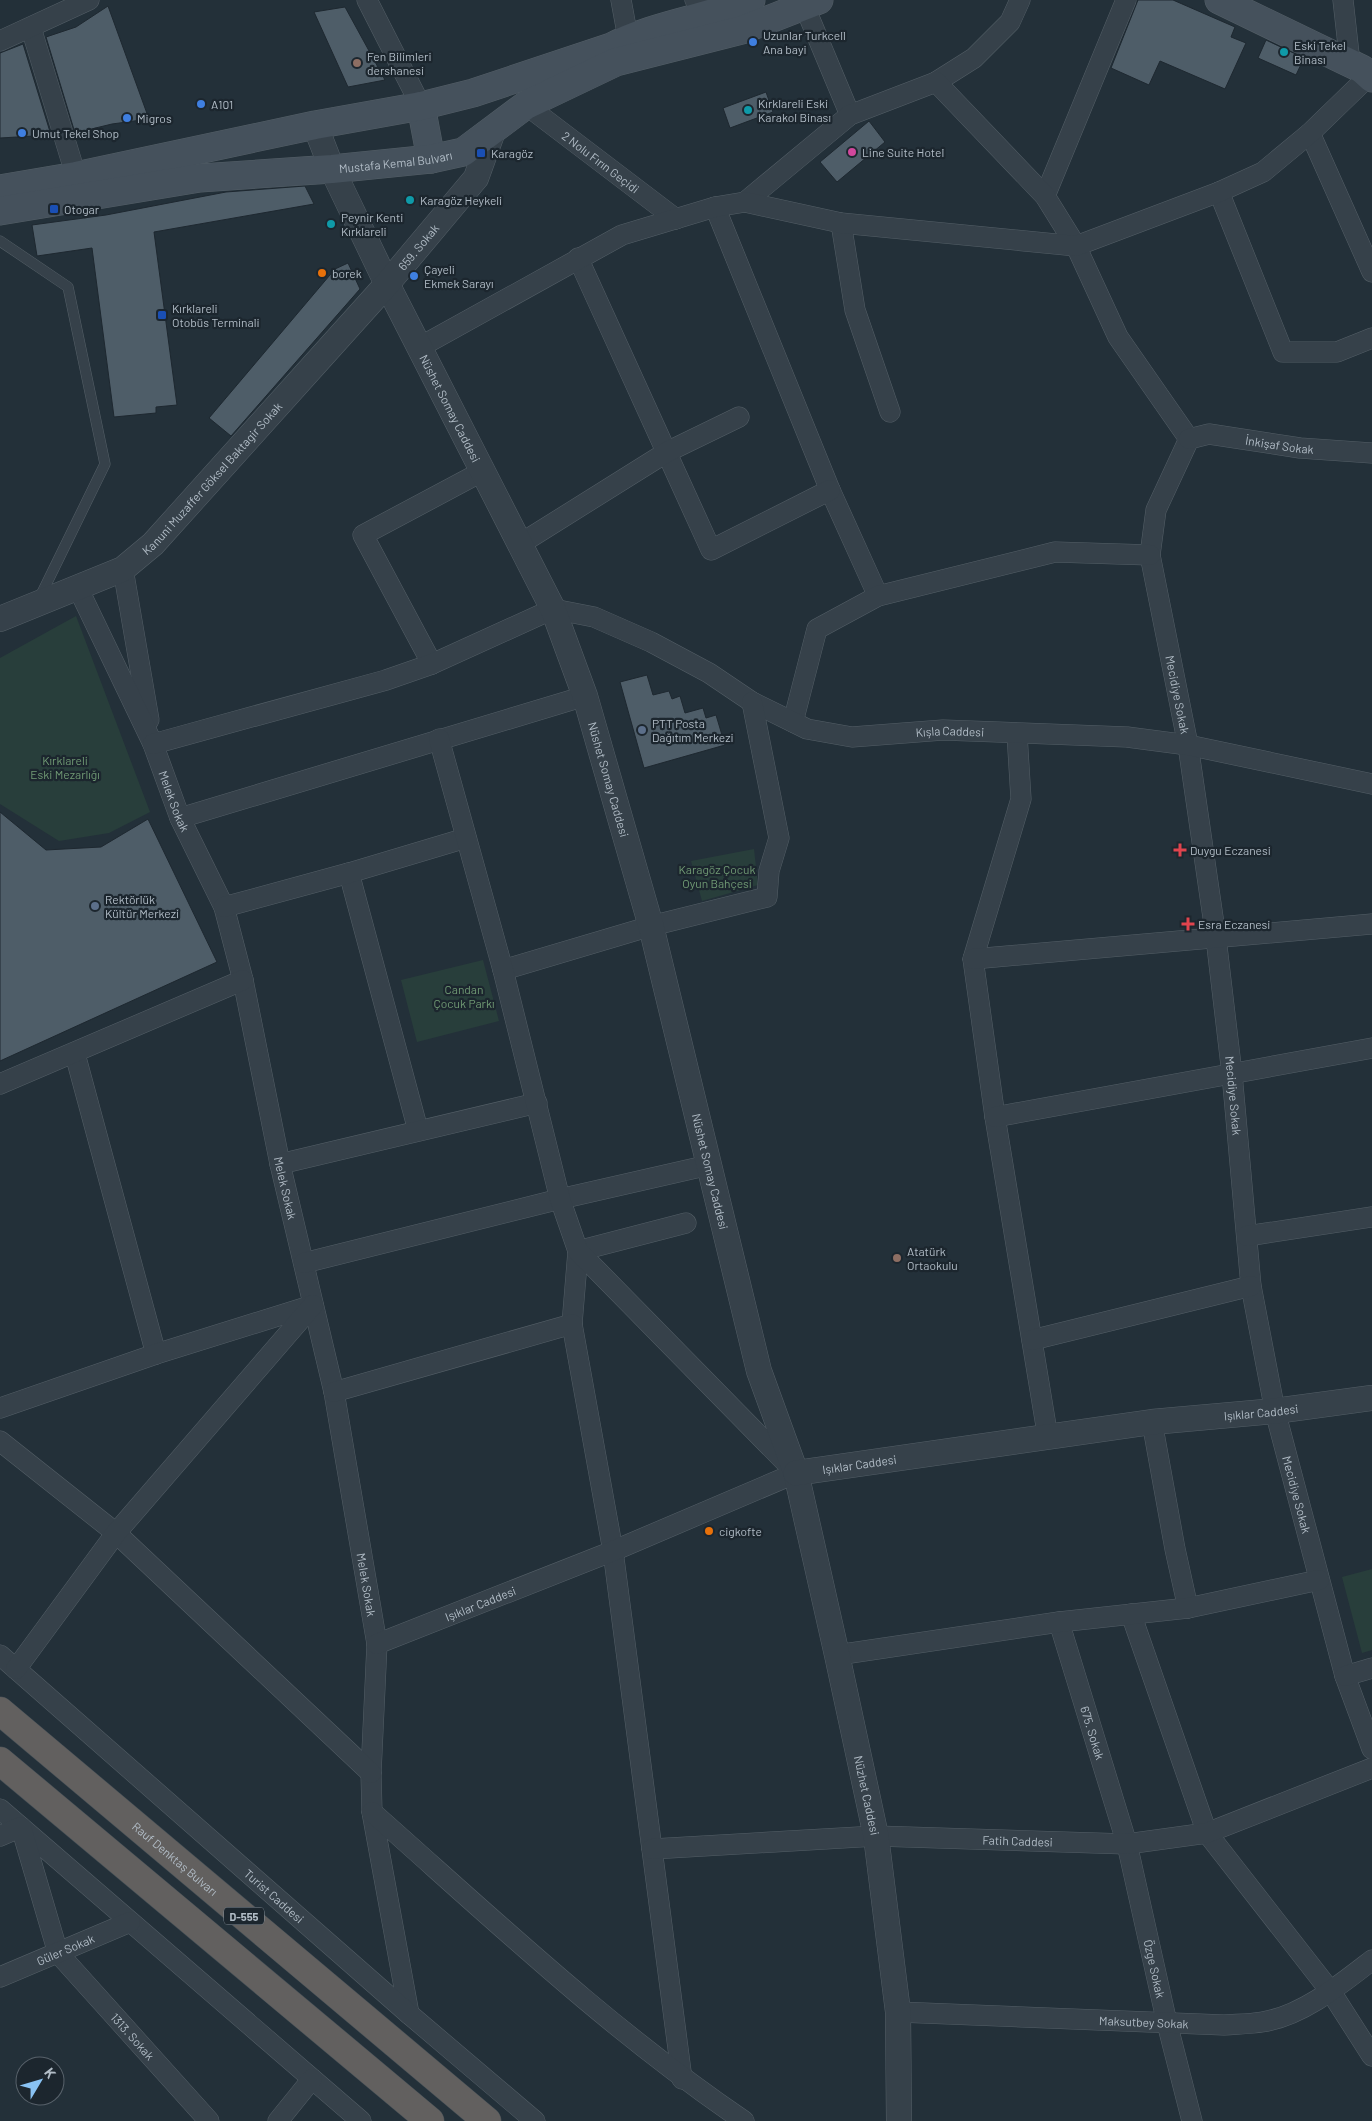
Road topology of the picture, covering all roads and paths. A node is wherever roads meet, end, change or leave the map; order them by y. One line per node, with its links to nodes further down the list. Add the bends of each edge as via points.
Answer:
1 (89, 0): 11 (street)
2 (367, 0): 18 (street)
3 (621, 0): 12 (street)
4 (751, 0): 10 (main road)
5 (1020, 0): 15 (street, via 1010,22 974,58)
6 (1126, 0): 28 (street)
7 (1219, 0): 14 (main road)
8 (1343, 0): 14 (street)
9 (808, 2): 17 (main road, Mustafa Kemal Bulvarı, via 742,30 616,62); 19 (street)
10 (706, 7): 12 (main road)
11 (31, 28): 13 (street); 25 (street)
12 (628, 38): 16 (main road, via 611,47)
13 (0, 41)
14 (1366, 72): 22 (street)
15 (936, 82): 19 (street); 28 (street)
16 (473, 94): 18 (main road); 21 (main road)
17 (526, 105): 21 (main road, Mustafa Kemal Bulvarı); 32 (street, 2 Nolu Fırın Geçidi)
18 (421, 106): 20 (main road); 23 (main road)
19 (850, 115): 29 (street)
20 (315, 125): 24 (street, Nüshet Somay Caddesi); 25 (main road)
21 (492, 131): 23 (main road, Mustafa Kemal Bulvarı, via 463,152); 38 (street, 659. Sokak, via 476,178)
22 (1310, 133): 27 (street, via 1263,172); 37 (street)
23 (431, 159): 24 (main road, Mustafa Kemal Bulvarı)
24 (332, 169): 31 (main road, Mustafa Kemal Bulvarı, via 200,178); 38 (street, Nüshet Somay Caddesi)
25 (76, 176): 26 (main road)
26 (0, 190)
27 (1219, 192): 35 (street); 39 (street, via 1283,352 1337,352)
28 (1045, 196): 35 (street)
29 (745, 202): 30 (street); 33 (street)
30 (715, 207): 32 (street); 47 (street)
31 (0, 211)
32 (676, 219): 36 (street, via 622,235)
33 (841, 223): 35 (street); 41 (street, via 855,310)
34 (0, 241): 53 (lane, via 68,287 105,464)
35 (1076, 246): 43 (street, via 1118,337)
36 (578, 258): 40 (street); 44 (street)
37 (1372, 272)
38 (387, 284): 40 (street, Nüshet Somay Caddesi); 50 (street, Kanuni Muzaffer Göksel Baktagir Sokak, via 153,544)
39 (1372, 338)
40 (418, 348): 46 (street, Nüshet Somay Caddesi)
41 (890, 412)
42 (739, 417): 44 (street)
43 (1189, 439): 45 (street, İnkişaf Sokak, via 1209,434 1300,448); 49 (street, Mecidiye Sokak, via 1156,510)
44 (667, 452): 47 (street, via 712,550); 48 (street)
45 (1372, 453)
46 (483, 471): 48 (street, Nüshet Somay Caddesi); 56 (street, via 362,536)
47 (830, 490): 52 (street)
48 (520, 544): 54 (street, Nüshet Somay Caddesi)
49 (1150, 555): 52 (street, via 1055,552); 63 (street, Mecidiye Sokak)
50 (123, 569): 51 (street, Kanuni Muzaffer Göksel Baktagir Sokak); 62 (street, Melek Sokak)
51 (78, 588): 53 (street, Kanuni Muzaffer Göksel Baktagir Sokak); 62 (street, Melek Sokak)
52 (878, 596): 59 (street, via 817,629)
53 (36, 605): 55 (street, Kanuni Muzaffer Göksel Baktagir Sokak)
54 (553, 609): 56 (street); 57 (street, Nüshet Somay Caddesi); 58 (street, Kışla Caddesi, via 594,617 651,642 709,673)
55 (0, 620)
56 (432, 664): 62 (street, via 386,680)
57 (585, 696): 61 (street); 70 (street, Nüshet Somay Caddesi)
58 (752, 702): 59 (street, Kışla Caddesi); 70 (street, via 780,838 769,871 767,897)
59 (793, 722): 60 (street, Kışla Caddesi, via 807,729 852,737 943,730)
60 (1017, 734): 63 (street, Kışla Caddesi, via 1128,737); 72 (street, via 1021,799)
61 (439, 739): 65 (street); 66 (street)
62 (153, 744): 65 (street, Melek Sokak)
63 (1188, 745): 64 (street, Kışla Caddesi); 71 (street, Mecidiye Sokak)
64 (1372, 784)
65 (180, 818): 68 (street, Melek Sokak)
66 (466, 838): 67 (street); 73 (street)
67 (349, 873): 68 (street); 81 (street)
68 (224, 907): 74 (street, Melek Sokak)
69 (1372, 924): 71 (street)
70 (651, 926): 73 (street); 83 (street, Nüshet Somay Caddesi)
71 (1216, 938): 72 (street); 77 (street, Mecidiye Sokak)
72 (973, 959): 80 (street)
73 (502, 970): 79 (street)
74 (243, 980): 76 (street); 82 (street, Melek Sokak)
75 (1372, 1048): 77 (street)
76 (75, 1054): 78 (street); 94 (street)
77 (1232, 1074): 80 (street); 87 (street, Mecidiye Sokak)
78 (0, 1084)
79 (537, 1103): 81 (street); 84 (street)
80 (995, 1118): 93 (street)
81 (418, 1130): 82 (street)
82 (280, 1164): 89 (street, Melek Sokak)
83 (710, 1165): 84 (street); 102 (street, Nüshet Somay Caddesi, via 759,1371)
84 (560, 1199): 88 (street); 89 (street)
85 (1372, 1217): 87 (street)
86 (686, 1223): 88 (street)
87 (1247, 1236): 90 (street, Mecidiye Sokak)
88 (578, 1251): 92 (street); 102 (street)
89 (304, 1263): 91 (street, Melek Sokak)
90 (1251, 1286): 93 (street); 98 (street, Mecidiye Sokak)
91 (313, 1305): 94 (street); 95 (street, Melek Sokak); 103 (street)
92 (572, 1324): 95 (street); 104 (street)
93 (1032, 1340): 100 (street)
94 (156, 1354): 97 (street)
95 (334, 1392): 109 (street, Melek Sokak)
96 (1372, 1398): 98 (street, Işıklar Caddesi)
97 (0, 1408)
98 (1275, 1411): 99 (street, Işıklar Caddesi); 105 (street, Mecidiye Sokak)
99 (1152, 1422): 100 (street, Işıklar Caddesi); 106 (street)
100 (1048, 1438): 102 (street, Işıklar Caddesi)
101 (0, 1440): 103 (street)
102 (796, 1473): 104 (street, Işıklar Caddesi); 111 (street, Nüzhet Caddesi)
103 (116, 1533): 113 (street); 119 (street)
104 (613, 1551): 109 (street, Işıklar Caddesi); 127 (street)
105 (1319, 1580): 106 (street); 114 (street, Mecidiye Sokak)
106 (1188, 1608): 107 (street)
107 (1131, 1614): 108 (street); 123 (street)
108 (1059, 1622): 111 (street); 126 (street, 675. Sokak)
109 (377, 1644): 119 (street, Melek Sokak)
110 (0, 1655): 113 (street, Turist Caddesi)
111 (837, 1655): 125 (street, Nüzhet Caddesi)
112 (1372, 1668): 114 (street)
113 (16, 1669): 134 (street, Turist Caddesi)
114 (1344, 1676): 116 (street, Mecidiye Sokak)
115 (0, 1711): 143 (highway, Rauf Denktaş Bulvarı / D-555)
116 (1370, 1739)
117 (0, 1761): 142 (highway, D-555)
118 (1372, 1768): 123 (street, Fatih Caddesi)
119 (371, 1773): 121 (street, Melek Sokak)
120 (0, 1810): 122 (street)
121 (372, 1812): 134 (street, Melek Sokak); 138 (street, via 582,1999)
122 (21, 1827): 124 (street); 128 (street); 129 (street)
123 (1207, 1833): 126 (street, Fatih Caddesi); 132 (street)
124 (0, 1836)
125 (876, 1836): 126 (street, Fatih Caddesi); 127 (street, Fatih Caddesi); 133 (street, Nüzhet Caddesi)
126 (1127, 1844): 135 (street, Özge Sokak)
127 (652, 1849): 138 (street)
128 (130, 1922): 129 (street, Güler Sokak); 137 (street)
129 (58, 1952): 131 (street, Güler Sokak); 139 (street, 1313. Sokak)
130 (1372, 1960): 132 (street, Maksutbey Sokak)
131 (0, 1977)
132 (1331, 1992): 135 (street, Maksutbey Sokak, via 1264,2022 1224,2025); 136 (street)
133 (898, 2012): 135 (street, Maksutbey Sokak); 146 (street, Nüzhet Caddesi)
134 (409, 2014): 144 (street, Turist Caddesi)
135 (1167, 2023): 147 (street, Özge Sokak)
136 (1372, 2056)
137 (312, 2079): 140 (street); 141 (street)
138 (682, 2079): 145 (street)
139 (209, 2121)
140 (278, 2121)
141 (361, 2121)
142 (430, 2121)
143 (487, 2121)
144 (535, 2121)
145 (744, 2121)
146 (899, 2121)
147 (1192, 2121)

